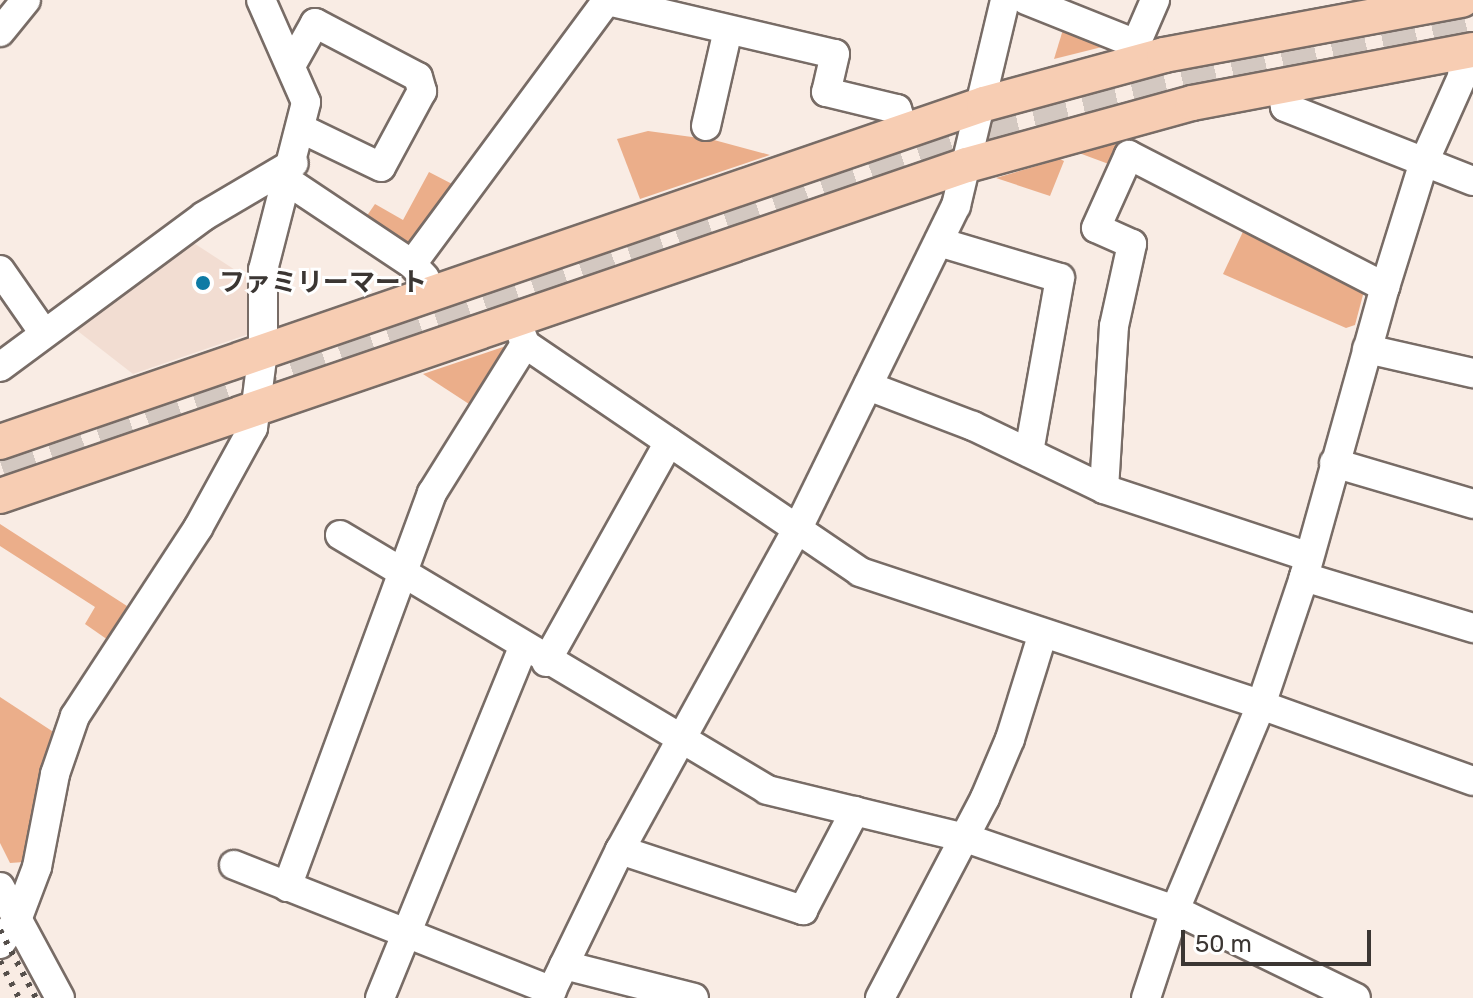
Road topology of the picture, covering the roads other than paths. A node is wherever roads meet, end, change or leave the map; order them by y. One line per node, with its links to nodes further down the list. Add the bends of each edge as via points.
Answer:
1 (26, 0): 10 (street)
2 (261, 0): 13 (street)
3 (1005, 0): 15 (street)
4 (1026, 0): 12 (street)
5 (1155, 0): 12 (street)
6 (1462, 0): 12 (main road)
7 (605, 1): 9 (street); 24 (street)
8 (321, 12): 13 (street); 17 (street, via 418,77 422,91 381,167)
9 (728, 30): 16 (street); 18 (street, via 835,54 826,92 897,109)
10 (0, 32)
11 (1466, 51): 14 (main road); 19 (street, via 1463,75)
12 (1138, 52): 15 (main road)
13 (292, 64): 17 (street, via 306,102)
14 (1281, 86): 19 (street, via 1285,107); 20 (main road, via 1114,122)
15 (984, 104): 18 (main road); 20 (street)
16 (706, 126)
17 (302, 129): 21 (street)
18 (904, 130): 27 (main road)
19 (1424, 162): 22 (street); 26 (street)
20 (967, 165): 23 (street); 28 (main road)
21 (291, 172): 24 (street); 29 (street, via 204,216); 31 (street, via 263,270)
22 (1473, 181)
23 (939, 242): 34 (street); 38 (street, via 1060,278)
24 (412, 264): 27 (street, via 423,274)
25 (0, 270): 29 (street)
26 (1385, 287): 30 (street); 40 (street, via 1129,155 1096,228 1132,244 1114,326)
27 (430, 294): 31 (main road)
28 (520, 332): 35 (main road); 37 (street); 46 (street, via 453,452)
29 (44, 333): 32 (street)
30 (1367, 349): 33 (street); 39 (street)
31 (263, 351): 35 (street); 36 (main road)
32 (0, 367)
33 (1473, 373)
34 (868, 386): 38 (street); 43 (street)
35 (257, 410): 41 (main road); 60 (street, via 225,482 75,716 55,774 37,867)
36 (0, 442)
37 (669, 442): 43 (street); 49 (street)
38 (1029, 452): 40 (street)
39 (1334, 463): 42 (street); 45 (street)
40 (1104, 489): 45 (street)
41 (0, 496)
42 (1473, 504)
43 (797, 530): 48 (street, via 860,572); 51 (street)
44 (340, 535): 46 (street)
45 (1306, 567): 47 (street); 50 (street)
46 (399, 571): 49 (street); 58 (street)
47 (1473, 628)
48 (1042, 636): 50 (street); 54 (street, via 1010,739)
49 (535, 655): 51 (street); 61 (street)
50 (1261, 705): 52 (street); 59 (street)
51 (680, 742): 53 (street, via 767,790); 55 (street)
52 (1473, 781)
53 (855, 811): 54 (street); 55 (street, via 803,910)
54 (966, 838): 59 (street); 68 (street)
55 (620, 850): 63 (street)
56 (234, 865): 58 (street)
57 (0, 887): 60 (street)
58 (287, 887): 61 (street)
59 (1175, 910): 69 (street); 70 (street)
60 (17, 920): 62 (street); 65 (street)
61 (409, 934): 64 (street); 66 (street)
62 (0, 944)
63 (564, 965): 64 (street); 67 (street)
64 (550, 995)
65 (60, 998)
66 (380, 998)
67 (694, 998)
68 (880, 998)
69 (1146, 998)
70 (1356, 998)

